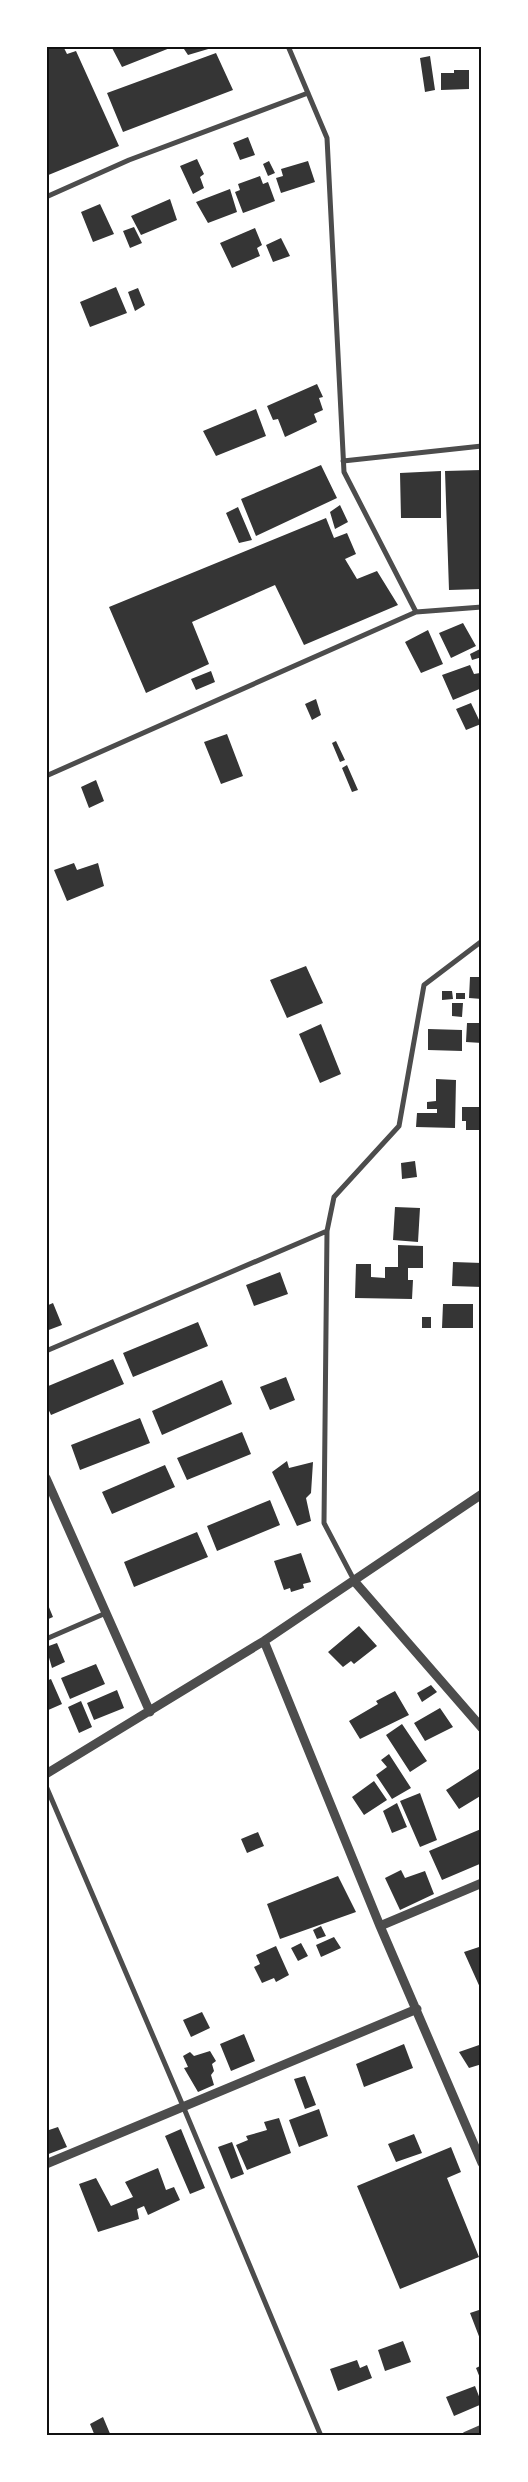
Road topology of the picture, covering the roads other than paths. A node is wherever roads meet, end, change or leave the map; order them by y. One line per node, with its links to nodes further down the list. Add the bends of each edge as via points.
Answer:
1 (288, 46): 2 (street)
2 (308, 93): 3 (street, via 129,160); 5 (street, via 327,138)
3 (46, 197)
4 (482, 446): 5 (street)
5 (343, 461): 7 (street, via 344,472)
6 (482, 607): 7 (street)
7 (416, 612): 8 (street)
8 (46, 776)
9 (482, 941): 10 (street, via 424,985 399,1126 334,1197)
10 (327, 1230): 11 (street); 14 (street, via 324,1523)
11 (46, 1351)
12 (46, 1478): 15 (street)
13 (482, 1494): 14 (street)
14 (355, 1582): 17 (street); 19 (street)
15 (106, 1613): 16 (street); 18 (street)
16 (46, 1639)
17 (264, 1642): 18 (street); 23 (street)
18 (150, 1712): 20 (street)
19 (482, 1728)
20 (46, 1774)
21 (46, 1786): 25 (street)
22 (482, 1883): 23 (street)
23 (380, 1926): 24 (street)
24 (417, 2009): 25 (street); 26 (street)
25 (184, 2106): 27 (street); 29 (street)
26 (482, 2163)
27 (46, 2164)
28 (482, 2429): 30 (street)
29 (321, 2436)
30 (466, 2436)

